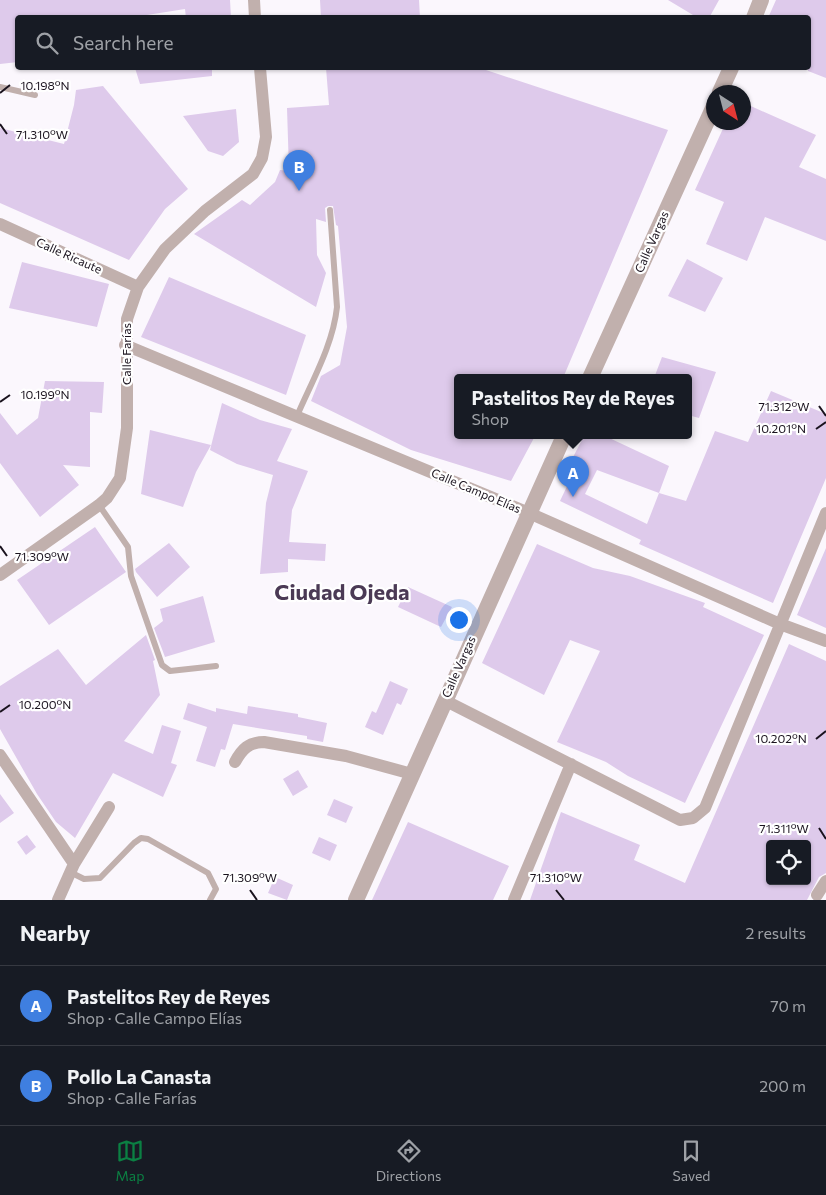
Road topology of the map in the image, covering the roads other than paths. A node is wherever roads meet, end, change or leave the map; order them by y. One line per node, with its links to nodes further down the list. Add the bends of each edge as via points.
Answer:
1 (254, 0): 3 (street)
2 (762, 0): 4 (street)
3 (255, 15)
4 (755, 15)
5 (260, 70): 13 (street, Calle Farías, via 266,138 258,167 246,181 205,211 165,249)
6 (730, 70): 7 (street)
7 (723, 85)
8 (0, 87): 9 (lane)
9 (35, 95)
10 (706, 124): 15 (street, Calle Vargas)
11 (330, 210): 16 (lane, via 336,322)
12 (0, 224): 13 (street, Calle Ricaute)
13 (138, 287): 14 (street, Calle Farías, via 127,319)
14 (125, 345): 16 (street, Calle Campo Elías); 18 (street, Calle Farías, via 127,428 120,478)
15 (592, 374)
16 (297, 416): 19 (street, Calle Campo Elías)
17 (563, 439): 19 (street, Calle Vargas)
18 (99, 505): 21 (street, Calle Farías); 24 (lane, via 128,547 131,576 162,665 170,671)
19 (529, 513): 22 (street, Calle Campo Elías); 25 (street, Calle Vargas)
20 (826, 513): 22 (street)
21 (0, 575)
22 (780, 624): 23 (street, Calle Campo Elías); 28 (street, via 705,808 693,818 680,820)
23 (826, 641)
24 (216, 666)
25 (444, 700): 28 (street); 29 (street, Calle Vargas)
26 (0, 755): 31 (street)
27 (235, 762): 29 (street, via 241,750 248,745 264,742 346,756)
28 (570, 764): 37 (street)
29 (412, 774): 36 (street, Calle Vargas)
30 (109, 807): 31 (street)
31 (72, 868): 34 (street); 35 (lane, via 84,879 100,878 134,843 142,838 148,839 208,873 216,889)
32 (826, 881): 33 (street)
33 (817, 894)
34 (58, 900)
35 (210, 900)
36 (356, 900)
37 (514, 900)

